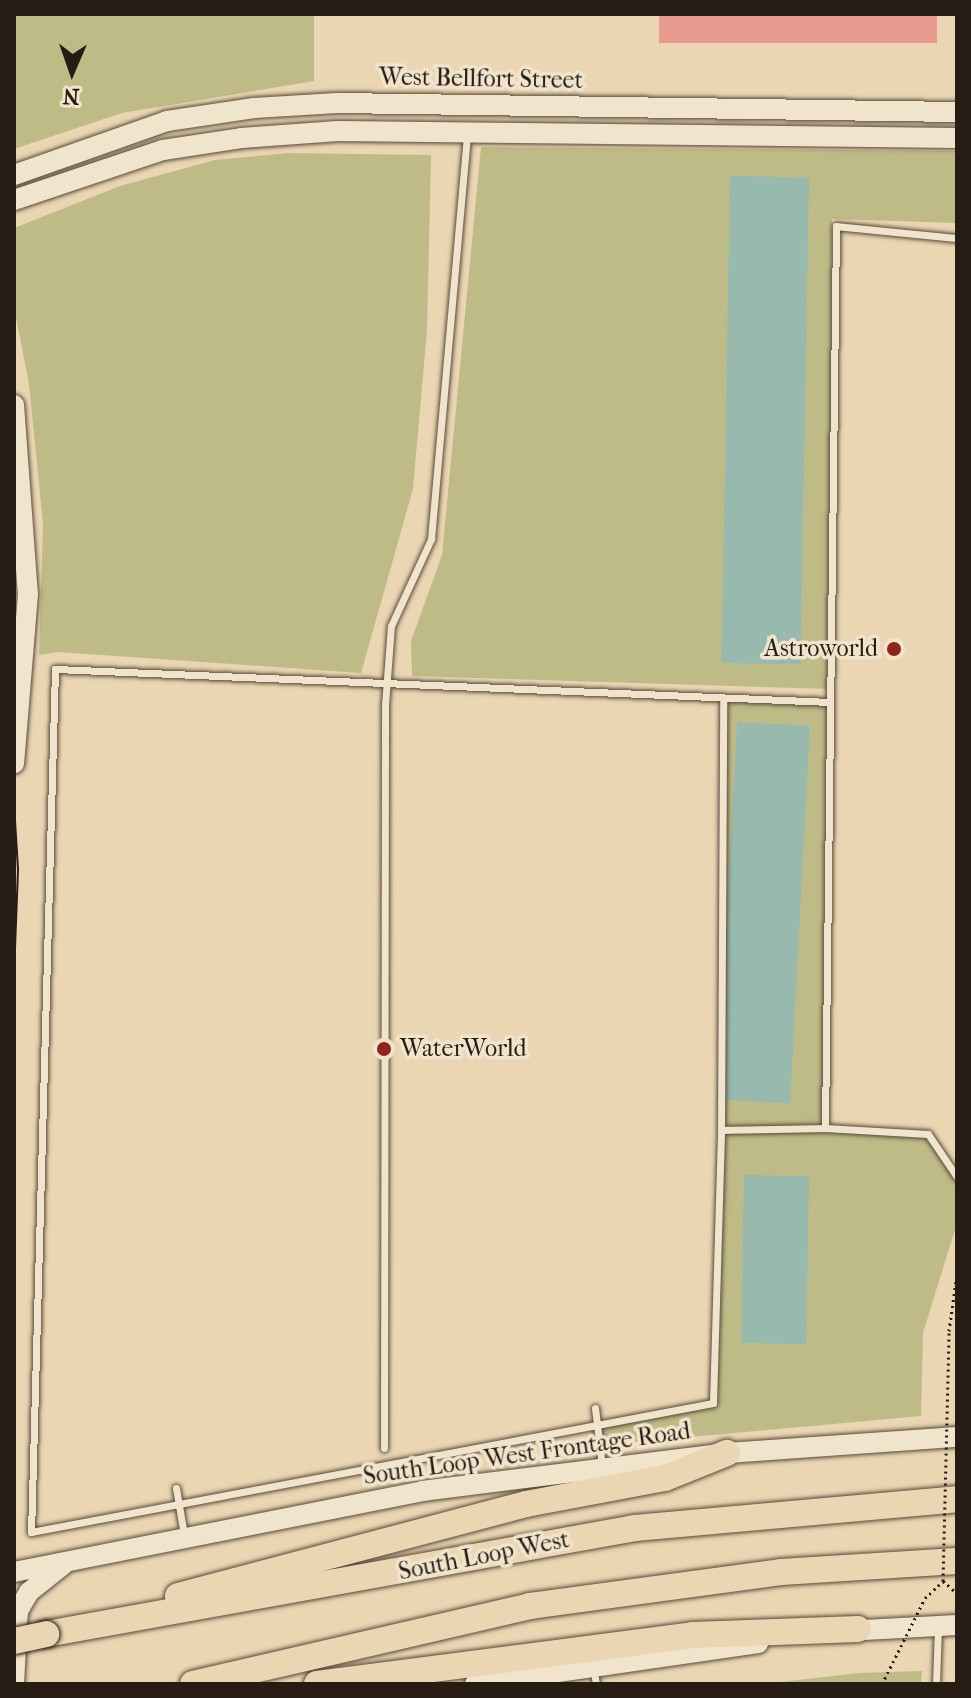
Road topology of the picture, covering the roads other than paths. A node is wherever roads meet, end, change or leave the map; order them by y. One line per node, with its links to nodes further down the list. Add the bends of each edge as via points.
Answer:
1 (957, 112): 4 (main road, West Bellfort Street, via 337,103 254,108 167,121)
2 (467, 133): 3 (main road); 5 (main road, via 338,131 241,138 163,150); 8 (lane, via 431,539 391,626)
3 (957, 138)
4 (14, 175)
5 (14, 200)
6 (957, 238): 10 (lane, via 836,226)
7 (14, 405): 11 (main road, via 28,594)
8 (387, 685): 9 (lane); 18 (lane); 23 (lane, via 55,669 31,1532)
9 (723, 698): 10 (lane); 13 (lane)
10 (830, 702): 12 (lane)
11 (14, 763)
12 (825, 1128): 13 (lane); 14 (lane, via 928,1134)
13 (721, 1130): 16 (lane, via 713,1403)
14 (957, 1177)
15 (595, 1408): 16 (lane)
16 (599, 1424): 20 (lane); 23 (lane)
17 (957, 1437): 19 (main road, South Loop West Frontage Road)
18 (384, 1448)
19 (727, 1453): 20 (main road, South Loop West Frontage Road); 30 (highway, via 665,1478 526,1504 343,1549)
20 (602, 1466): 24 (main road, South Loop West Frontage Road, via 422,1491)
21 (176, 1488): 23 (lane)
22 (957, 1499): 30 (highway, South Loop West, via 635,1528)
23 (177, 1505): 24 (lane)
24 (184, 1538): 25 (main road, South Loop West Frontage Road)
25 (67, 1561): 27 (main road, South Loop West Frontage Road); 33 (main road, via 29,1592 18,1611)
26 (950, 1571): 34 (highway, via 781,1572 530,1606)
27 (14, 1572)
28 (948, 1626): 29 (main road); 37 (lane)
29 (858, 1629): 32 (main road); 35 (highway, via 693,1635)
30 (46, 1634): 31 (highway, South Loop West, bridge)
31 (14, 1641)
32 (594, 1675): 36 (main road)
33 (14, 1684)
34 (193, 1684)
35 (317, 1684)
36 (475, 1684)
37 (936, 1684)

